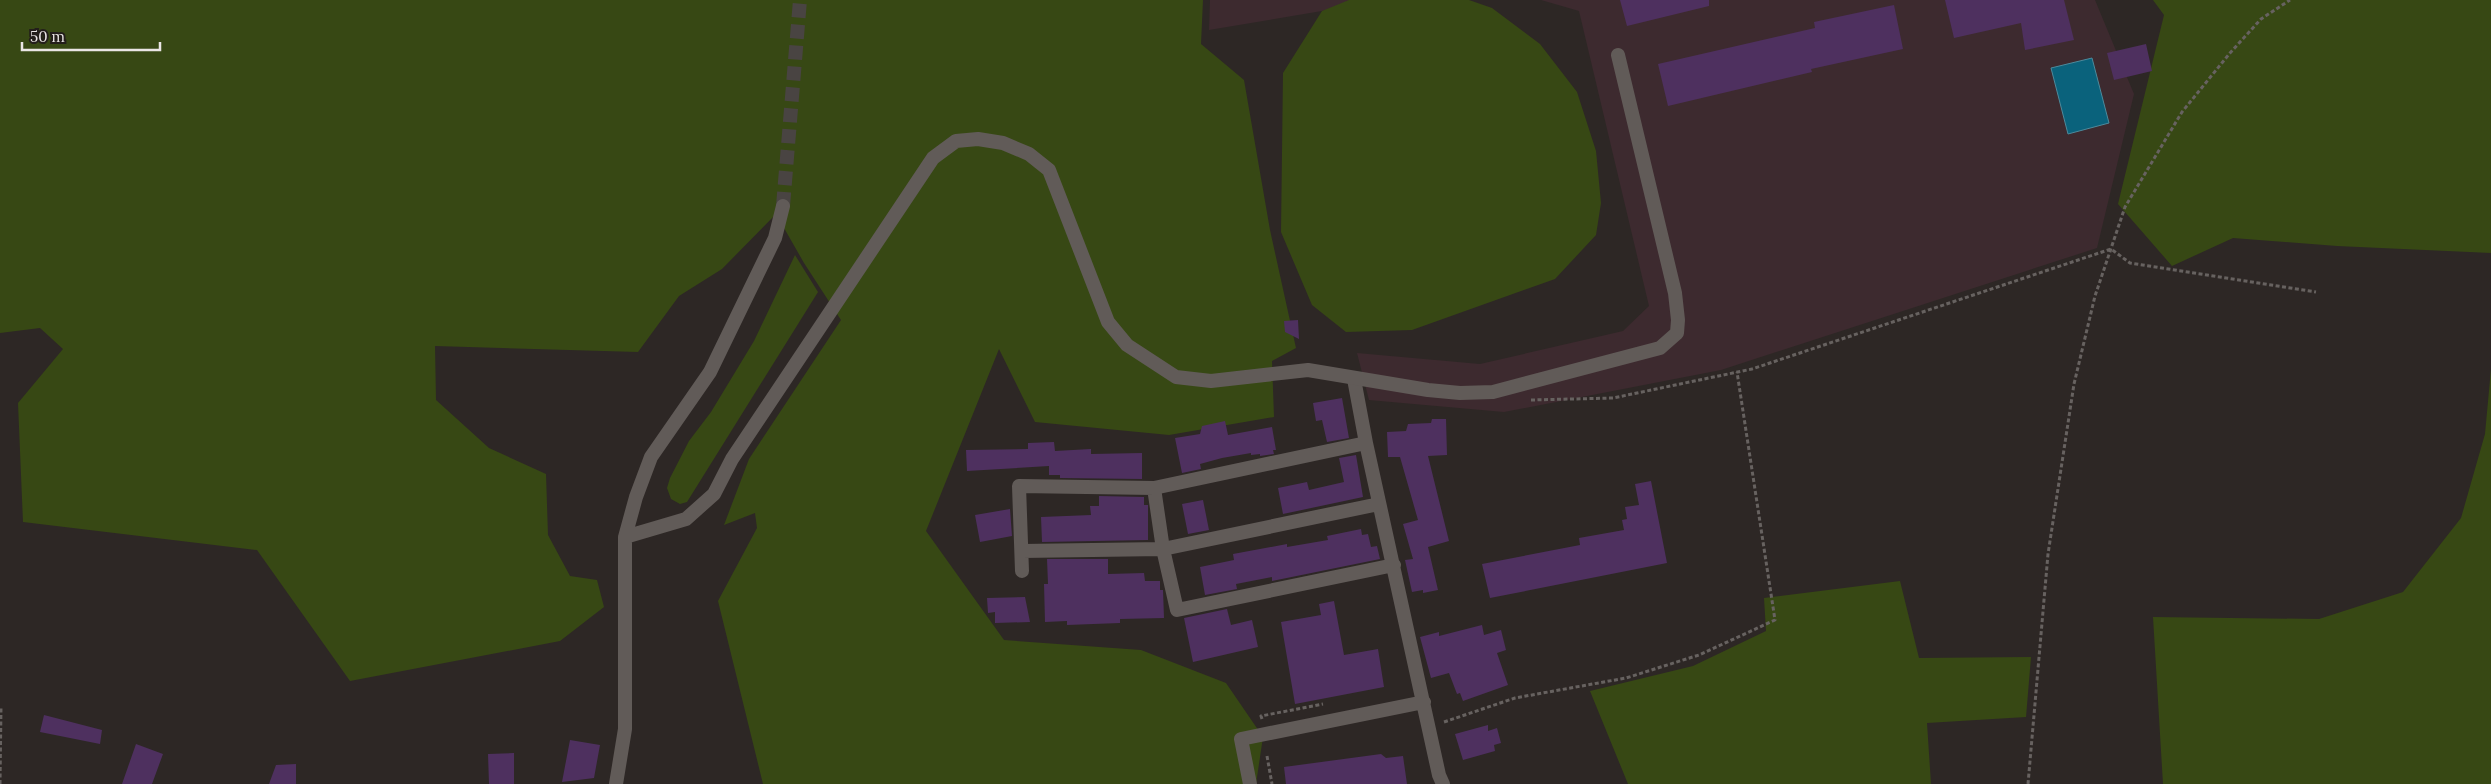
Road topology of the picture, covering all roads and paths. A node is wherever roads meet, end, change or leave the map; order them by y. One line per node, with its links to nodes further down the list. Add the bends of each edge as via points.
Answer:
1 (2290, 0): 4 (path, via 2261,19 2182,112 2125,207)
2 (1618, 55): 7 (street, via 1675,293 1677,333 1660,348 1493,392 1460,393)
3 (783, 206): 12 (street, via 775,238 710,372 651,457)
4 (2111, 249): 5 (path, via 2130,263); 6 (path); 26 (path, via 2084,338 2074,384 2052,526)
5 (2316, 292)
6 (1737, 372): 8 (path, via 1613,398); 19 (path, via 1775,620 1699,656 1626,678 1515,698)
7 (1354, 379): 9 (street); 12 (street, via 1308,370 1211,381 1176,377 1127,345 1108,322 1049,170 1029,154 1003,143 978,139 956,141 933,158 732,459 714,494 686,519)
8 (1526, 400)
9 (1366, 444): 10 (street); 11 (street)
10 (1154, 488): 13 (street); 14 (street, via 1020,486)
11 (1379, 504): 13 (street); 15 (street)
12 (625, 537): 22 (street, via 626,729)
13 (1163, 549): 14 (street); 15 (street, via 1177,610)
14 (1022, 551): 16 (street)
15 (1394, 566): 17 (street)
16 (1022, 571)
17 (1424, 702): 19 (street); 23 (street, via 1241,739)
18 (1, 706): 21 (path)
19 (1429, 727): 25 (street)
20 (1267, 756): 24 (path)
21 (0, 784)
22 (616, 784)
23 (1250, 784)
24 (1272, 784)
25 (1443, 784)
26 (2028, 784)

